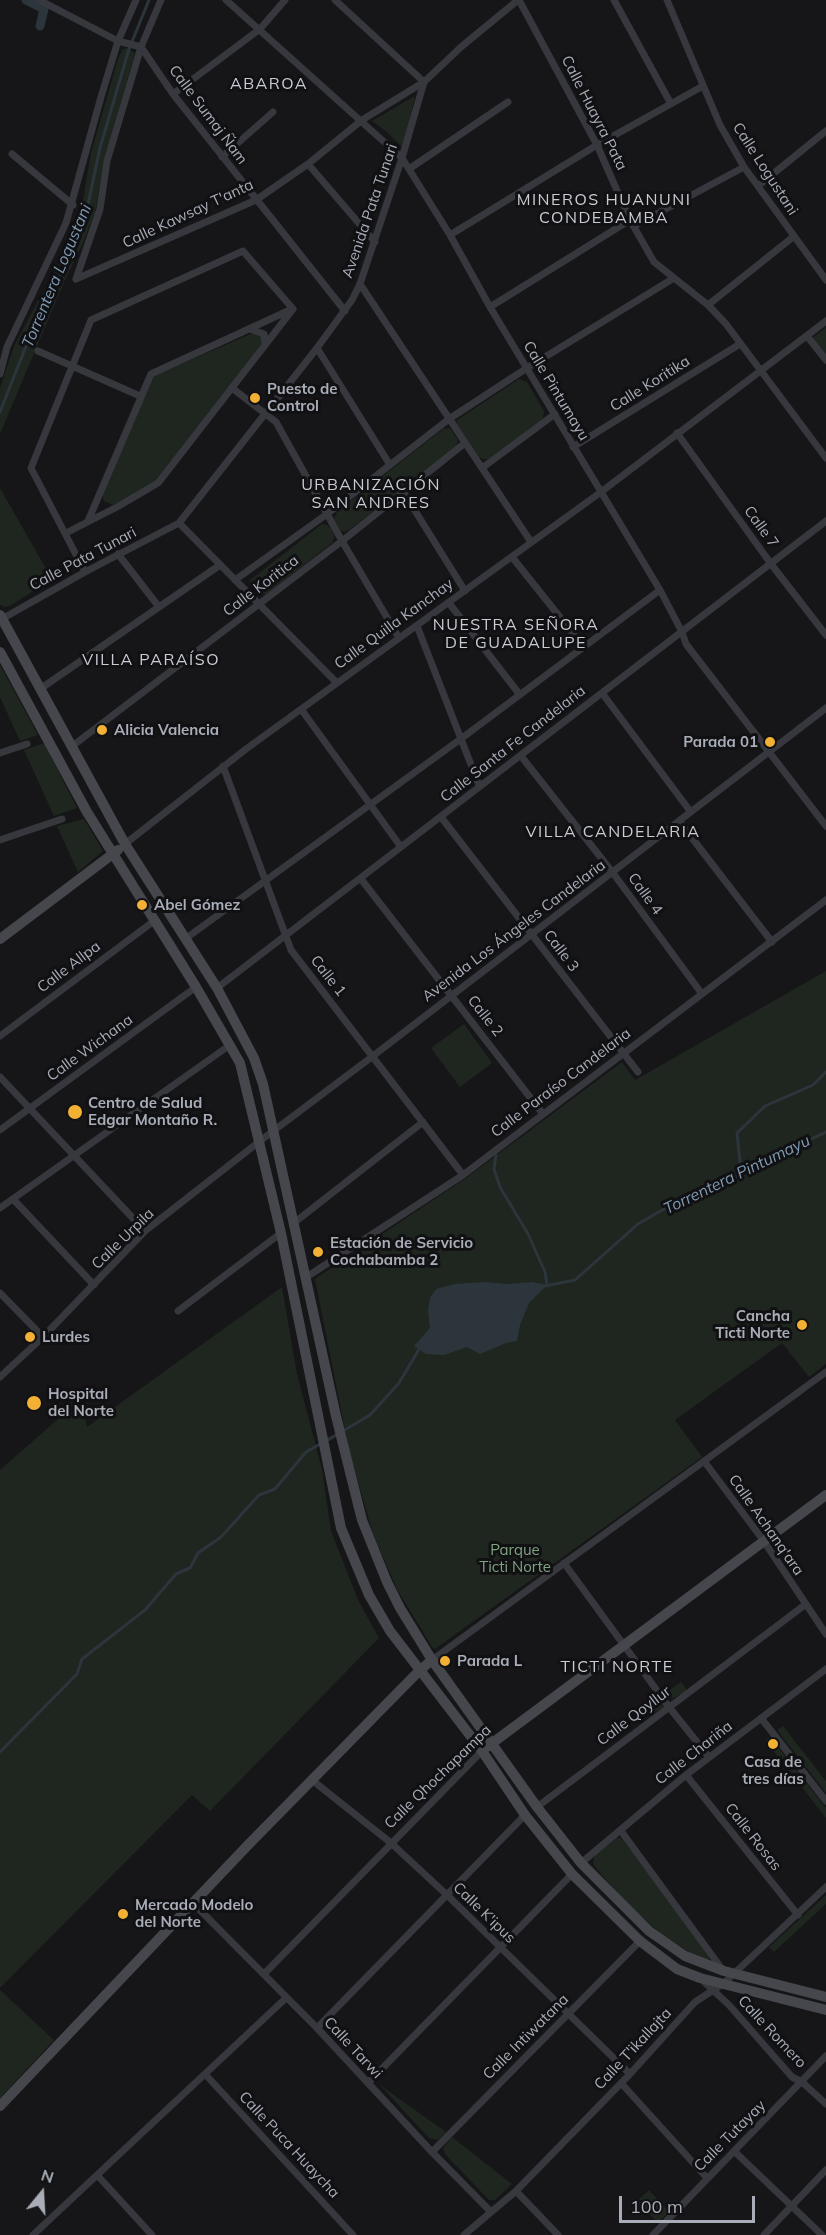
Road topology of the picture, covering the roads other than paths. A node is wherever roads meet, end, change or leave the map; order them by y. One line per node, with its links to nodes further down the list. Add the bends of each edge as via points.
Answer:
1 (39, 0): 11 (street)
2 (136, 0): 11 (street)
3 (161, 0): 12 (street)
4 (226, 0): 10 (street, Calle Pintumayu)
5 (285, 0): 10 (street)
6 (335, 0): 13 (street)
7 (519, 0): 13 (street); 21 (street, Calle Huayra Pata)
8 (614, 0): 17 (street)
9 (667, 0): 14 (street, Calle Logustani)
10 (260, 29): 15 (street); 19 (street, Calle Pintumayu)
11 (118, 41): 12 (street); 30 (street)
12 (134, 45): 15 (street, Calle Sumaj Ñam); 29 (street, Calle Kawsay T'anta, via 100,209 76,279)
13 (424, 82): 19 (street, Calle Kawsay T'anta); 24 (street, Avenida Pata Tunari)
14 (703, 86): 17 (street); 26 (street, Calle Logustani)
15 (173, 94): 23 (street, Calle Sumaj Ñam)
16 (508, 102): 27 (street)
17 (671, 104): 21 (street)
18 (273, 112): 23 (street)
19 (362, 120): 24 (street, Calle Pintumayu); 25 (street, Calle Kawsay T'anta)
20 (826, 131): 28 (street)
21 (597, 145): 31 (street, Calle Huayra Pata); 32 (street)
22 (12, 154): 30 (street)
23 (222, 157): 29 (street, Calle Sumaj Ñam)
24 (402, 158): 27 (street, Calle Pintumayu); 34 (street, Avenida Pata Tunari)
25 (308, 164): 29 (street, Calle Kawsay T'anta); 34 (street)
26 (744, 167): 28 (street, Calle Logustani); 31 (street)
27 (409, 169): 32 (street, Calle Pintumayu)
28 (758, 186): 33 (street, Calle Logustani)
29 (256, 200): 41 (street, Calle Sumaj Ñam)
30 (73, 205): 53 (street, via 7,347)
31 (632, 223): 35 (street, Calle Huayra Pata, via 654,262); 39 (street)
32 (450, 235): 39 (street, Calle Pintumayu)
33 (793, 237): 36 (street, Calle Logustani); 38 (street)
34 (375, 242): 37 (street, Avenida Pata Tunari)
35 (674, 278): 38 (street, Calle Huayra Pata); 51 (street)
36 (826, 280)
37 (360, 284): 41 (street, Avenida Pata Tunari); 58 (street)
38 (708, 304): 45 (street, Calle Huayra Pata)
39 (490, 307): 51 (street, Calle Pintumayu)
40 (293, 309): 43 (street); 46 (street); 50 (street, via 243,251 91,320)
41 (345, 311): 47 (street, Avenida Pata Tunari)
42 (826, 321): 44 (street, Calle Quilla Kanchay)
43 (250, 329): 46 (street, via 264,334); 55 (street, via 151,374)
44 (807, 336): 49 (street); 52 (street, Calle Quilla Kanchay)
45 (740, 344): 52 (street, Calle Huayra Pata); 61 (street, Calle Koritika)
46 (265, 345): 54 (street)
47 (317, 348): 56 (street, Avenida Pata Tunari); 63 (street)
48 (38, 351): 50 (street)
49 (826, 360)
50 (71, 366): 55 (street); 71 (street, via 31,468)
51 (527, 368): 57 (street, Calle Pintumayu); 58 (street)
52 (760, 371): 59 (street, Calle Quilla Kanchay); 62 (street, Calle Huayra Pata)
53 (0, 374)
54 (232, 388): 56 (street); 68 (street, via 158,483)
55 (140, 396): 68 (street)
56 (266, 414): 67 (street, via 276,422); 70 (street, Avenida Pata Tunari)
57 (555, 414): 61 (street, Calle Pintumayu); 64 (street)
58 (449, 419): 60 (street); 63 (street)
59 (676, 434): 65 (street, Calle Quilla Kanchay); 76 (street, Calle 7)
60 (465, 443): 64 (street); 66 (street, Calle Koritica)
61 (573, 447): 65 (street, Calle Pintumayu)
62 (826, 458)
63 (390, 465): 67 (street)
64 (482, 468): 73 (street)
65 (601, 492): 73 (street, Calle Quilla Kanchay); 80 (street, Calle Pintumayu)
66 (404, 493): 72 (street, Calle Koritica); 81 (street)
67 (327, 514): 72 (street); 79 (street)
68 (88, 521): 71 (street)
69 (826, 521): 76 (street, Calle Santa Fe Candelaria)
70 (179, 524): 74 (street, Calle Pata Tunari); 77 (street)
71 (66, 533): 78 (street)
72 (342, 542): 83 (street, Calle Koritica); 89 (street)
73 (531, 542): 75 (street, Calle Quilla Kanchay)
74 (118, 554): 78 (street, Calle Pata Tunari); 84 (street)
75 (512, 556): 81 (street, Calle Quilla Kanchay); 90 (street)
76 (771, 564): 87 (street, Calle Santa Fe Candelaria); 88 (street, Calle 7)
77 (220, 566): 79 (street); 84 (street)
78 (85, 572): 85 (street, Calle Pata Tunari)
79 (236, 580): 83 (street)
80 (660, 590): 87 (street, Calle Pintumayu); 90 (street)
81 (465, 591): 82 (street, Calle Quilla Kanchay)
82 (449, 603): 86 (street, Calle Quilla Kanchay); 95 (street)
83 (259, 604): 92 (street); 100 (street, Calle Koritica)
84 (159, 607): 93 (street)
85 (1, 618): 93 (main road)
86 (417, 626): 89 (street, Calle Quilla Kanchay); 98 (street)
87 (682, 632): 94 (street, Calle Santa Fe Candelaria); 101 (street, Calle Pintumayu, via 686,644)
88 (826, 635)
89 (399, 638): 92 (street, Calle Quilla Kanchay)
90 (583, 646): 95 (street)
91 (0, 652): 115 (main road)
92 (337, 683): 97 (street, Calle Quilla Kanchay)
93 (39, 688): 100 (main road)
94 (602, 693): 103 (street, Calle Santa Fe Candelaria); 107 (street)
95 (520, 695): 98 (street)
96 (826, 708): 101 (street, Avenida Los Ángeles Candelaria)
97 (301, 709): 104 (street, Calle Quilla Kanchay); 106 (street)
98 (462, 738): 105 (street); 106 (street)
99 (27, 744): 102 (street)
100 (71, 747): 113 (main road)
101 (768, 752): 107 (street, Avenida Los Ángeles Candelaria); 111 (street, Calle Pintumayu)
102 (0, 753)
103 (521, 756): 105 (street, Calle Santa Fe Candelaria); 116 (street, Calle 4)
104 (223, 766): 113 (street, Calle Quilla Kanchay); 118 (street, Calle 1)
105 (479, 785): 108 (street, Calle Santa Fe Candelaria)
106 (370, 804): 114 (street); 118 (street)
107 (690, 811): 110 (street, Avenida Los Ángeles Candelaria)
108 (441, 817): 114 (street, Calle Santa Fe Candelaria); 121 (street, Calle 3)
109 (63, 819): 112 (street)
110 (679, 820): 116 (street, Avenida Los Ángeles Candelaria); 125 (street)
111 (826, 826)
112 (0, 840)
113 (124, 844): 115 (main road, Calle Quilla Kanchay); 124 (main road)
114 (401, 847): 117 (street, Calle Santa Fe Candelaria)
115 (113, 854): 120 (main road); 123 (main road, Calle Quilla Kanchay)
116 (613, 873): 121 (street, Avenida Los Ángeles Candelaria); 128 (street, Calle 4)
117 (361, 879): 122 (street, Calle Santa Fe Candelaria); 129 (street, Calle 2)
118 (265, 881): 122 (street, Calle 1); 124 (street)
119 (826, 900): 125 (street, Calle Paraíso Candelaria)
120 (154, 921): 126 (main road); 130 (street, Calle Allpa)
121 (531, 934): 129 (street, Avenida Los Ángeles Candelaria); 132 (street, Calle 3)
122 (286, 935): 127 (street, Calle Santa Fe Candelaria); 133 (street, Calle 1, via 291,950)
123 (0, 939)
124 (184, 939): 127 (main road)
125 (772, 942): 128 (street, Calle Paraíso Candelaria)
126 (196, 987): 131 (main road); 136 (street, Calle Wichana)
127 (217, 988): 140 (main road, via 254,1058)
128 (702, 994): 132 (street, Calle Paraíso Candelaria)
129 (452, 995): 133 (street, Avenida Los Ángeles Candelaria); 137 (street, Calle 2)
130 (0, 1036)
131 (230, 1045): 141 (main road, via 240,1063); 142 (street)
132 (623, 1054): 134 (street, Calle 3); 137 (street, Calle Paraíso Candelaria)
133 (373, 1056): 138 (street, Calle 1); 140 (street, Avenida Los Ángeles Candelaria)
134 (638, 1072)
135 (0, 1077): 136 (street)
136 (30, 1108): 139 (street, Calle Wichana); 142 (street)
137 (543, 1114): 143 (street, Calle Paraíso Candelaria)
138 (423, 1122): 143 (street, Calle 1); 146 (street)
139 (0, 1130)
140 (273, 1131): 141 (street, Calle Urpila); 146 (main road)
141 (260, 1141): 147 (street, Calle Urpila); 148 (main road)
142 (75, 1156): 144 (street); 147 (street)
143 (463, 1175): 149 (street, Calle Paraíso Candelaria)
144 (13, 1199): 145 (street); 150 (street)
145 (0, 1208)
146 (295, 1222): 149 (main road)
147 (146, 1231): 150 (street, Calle Urpila)
148 (281, 1233): 152 (street); 165 (main road, via 341,1528 369,1595)
149 (305, 1278): 163 (main road, via 362,1520 400,1608)
150 (94, 1285): 153 (street, Calle Urpila)
151 (0, 1293): 153 (street)
152 (178, 1311)
153 (43, 1337): 155 (street, Calle Urpila)
154 (826, 1372): 156 (street)
155 (0, 1377)
156 (704, 1461): 158 (street, Calle Achanq'ara); 159 (street)
157 (826, 1495): 158 (main road, Calle Qhochapampa)
158 (763, 1540): 160 (street, Calle Achanq'ara); 162 (main road, Calle Qhochapampa)
159 (564, 1563): 162 (street); 163 (street)
160 (806, 1604): 161 (street, Calle Achanq'ara); 166 (street, Calle Qoyllur)
161 (826, 1634)
162 (624, 1643): 166 (street); 168 (main road, Calle Qhochapampa)
163 (432, 1660): 165 (main road); 168 (main road)
164 (826, 1669): 167 (street, Calle Chariña)
165 (419, 1671): 169 (main road); 172 (main road)
166 (669, 1707): 170 (street); 174 (street, Calle Qoyllur)
167 (761, 1718): 170 (street, Calle Chariña); 173 (street)
168 (492, 1742): 169 (main road, Calle Qhochapampa); 174 (main road)
169 (482, 1751): 175 (main road); 177 (street, Calle Qhochapampa)
170 (709, 1757): 171 (street, Calle Chariña)
171 (686, 1775): 176 (street, Calle Chariña); 183 (street, Calle Rosas)
172 (312, 1780): 177 (street, Calle K'ipus); 182 (main road)
173 (826, 1801)
174 (537, 1807): 178 (main road)
175 (525, 1815): 179 (main road); 181 (street)
176 (621, 1831): 178 (street, Calle Chariña); 186 (street)
177 (391, 1843): 181 (street, Calle K'ipus); 187 (street, Calle Qhochapampa)
178 (582, 1863): 186 (main road, via 667,1945)
179 (572, 1874): 184 (main road); 185 (street)
180 (826, 1887): 183 (street, Calle T'ikallajta)
181 (447, 1895): 185 (street, Calle K'ipus); 195 (street)
182 (194, 1904): 187 (street, Calle Tarwi); 203 (main road)
183 (798, 1916): 186 (street, Calle T'ikallajta)
184 (640, 1941): 188 (main road, via 677,1969); 194 (street, Calle Intiwatana)
185 (500, 1947): 194 (street, Calle K'ipus); 201 (street)
186 (728, 1972): 189 (street, Calle T'ikallajta); 192 (main road)
187 (264, 1974): 191 (street, Calle Tarwi)
188 (700, 1978): 189 (main road); 190 (street, Calle Romero)
189 (724, 1983): 190 (street, Calle T'ikallajta); 193 (main road)
190 (712, 1990): 198 (street, Calle T'ikallajta, via 695,2002); 199 (street, Calle Romero, via 792,2077)
191 (286, 1998): 195 (street, Calle Tarwi); 197 (street)
192 (826, 1998)
193 (826, 2010)
194 (568, 2014): 198 (street, Calle K'ipus); 205 (street, Calle Intiwatana)
195 (317, 2028): 201 (street, Calle Tarwi)
196 (826, 2056): 199 (street, Calle Tutayay)
197 (204, 2074): 207 (street); 214 (street, Calle Puca Huaycha)
198 (630, 2074): 200 (street, Calle T'ikallajta)
199 (802, 2082): 202 (street, Calle Romero); 204 (street, Calle Tutayay)
200 (621, 2083): 208 (street); 209 (street, Calle T'ikallajta)
201 (368, 2084): 205 (street, Calle Tarwi)
202 (826, 2104)
203 (0, 2106)
204 (734, 2151): 208 (street, Calle Tutayay); 210 (street)
205 (432, 2152): 211 (street, Calle Tarwi)
206 (826, 2170): 210 (street)
207 (98, 2176): 212 (street); 213 (street)
208 (707, 2178): 217 (street, Calle Tutayay)
209 (516, 2191): 211 (street, Calle T'ikallajta); 216 (street)
210 (791, 2206): 218 (street); 219 (street)
211 (491, 2212): 215 (street, Calle T'ikallajta)
212 (33, 2235)
213 (152, 2235)
214 (353, 2235)
215 (465, 2235)
216 (558, 2235)
217 (653, 2235)
218 (764, 2235)
219 (822, 2235)

